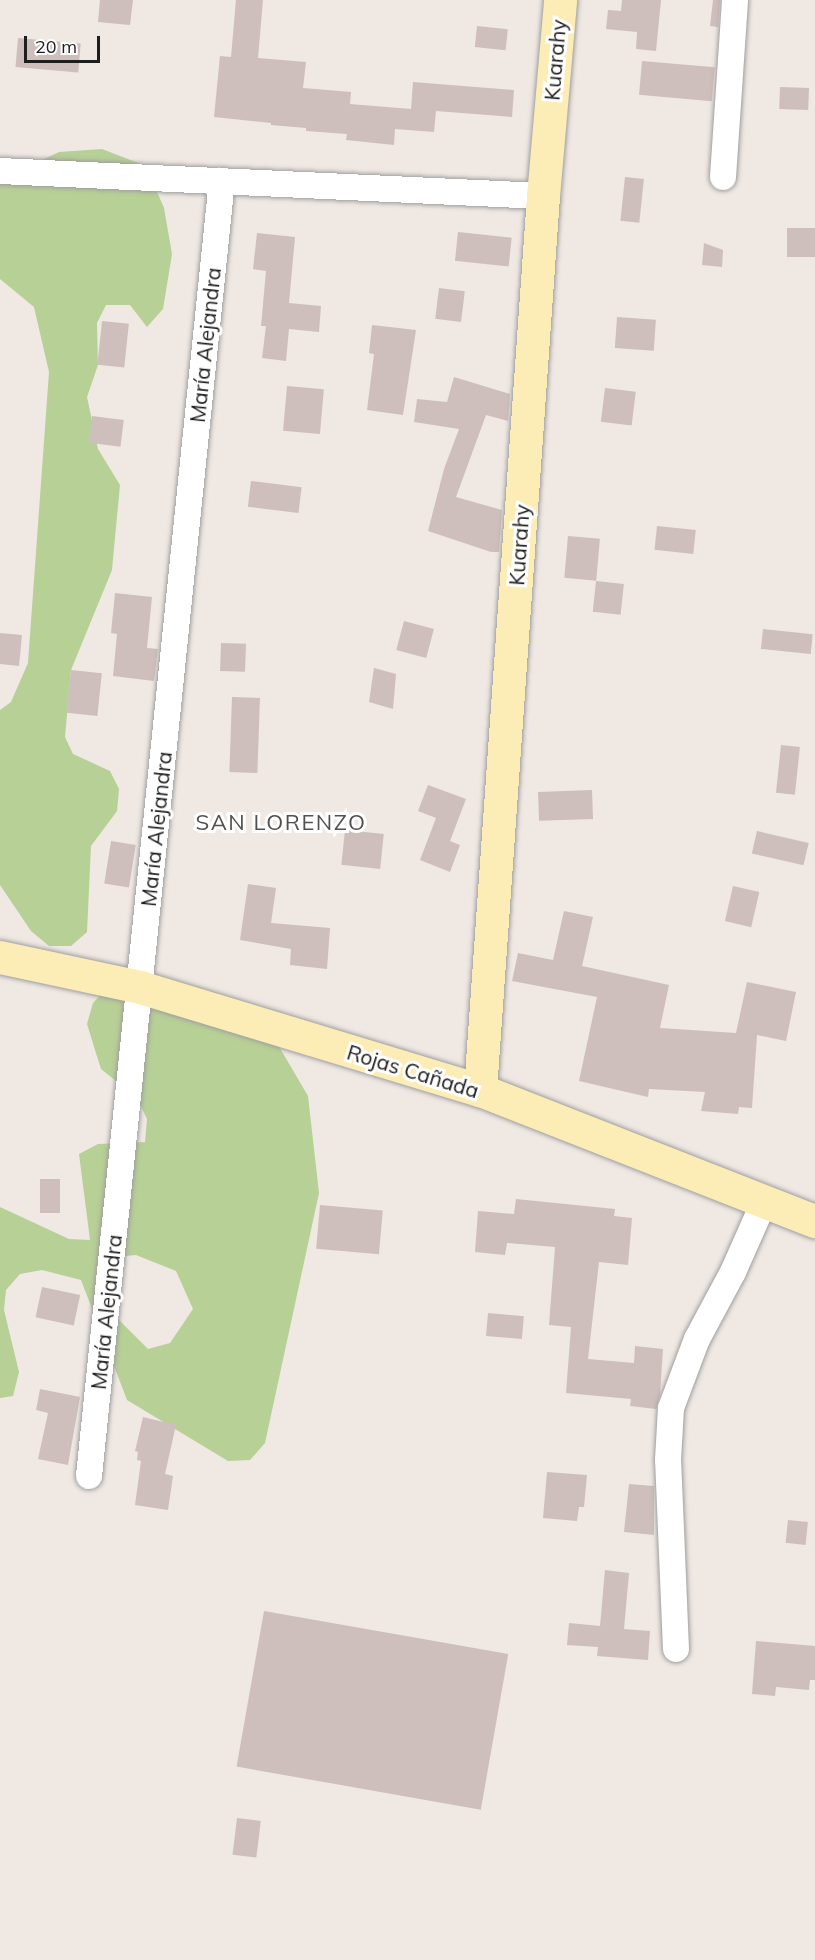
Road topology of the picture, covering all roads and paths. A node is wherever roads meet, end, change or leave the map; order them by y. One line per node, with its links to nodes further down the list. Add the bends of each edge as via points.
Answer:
1 (560, 0): 6 (street, Kuarahy)
2 (735, 0): 4 (street)
3 (0, 171): 5 (street)
4 (723, 177)
5 (222, 182): 6 (street); 8 (street, María Alejandra)
6 (543, 196): 9 (street, Kuarahy)
7 (0, 957): 8 (street, Rojas Cañada)
8 (140, 987): 9 (street, Rojas Cañada); 12 (street, María Alejandra)
9 (480, 1090): 10 (street, Rojas Cañada)
10 (764, 1202): 11 (street, Rojas Cañada); 13 (street, via 697,1339 671,1408 668,1460)
11 (815, 1221)
12 (89, 1476)
13 (675, 1649)

